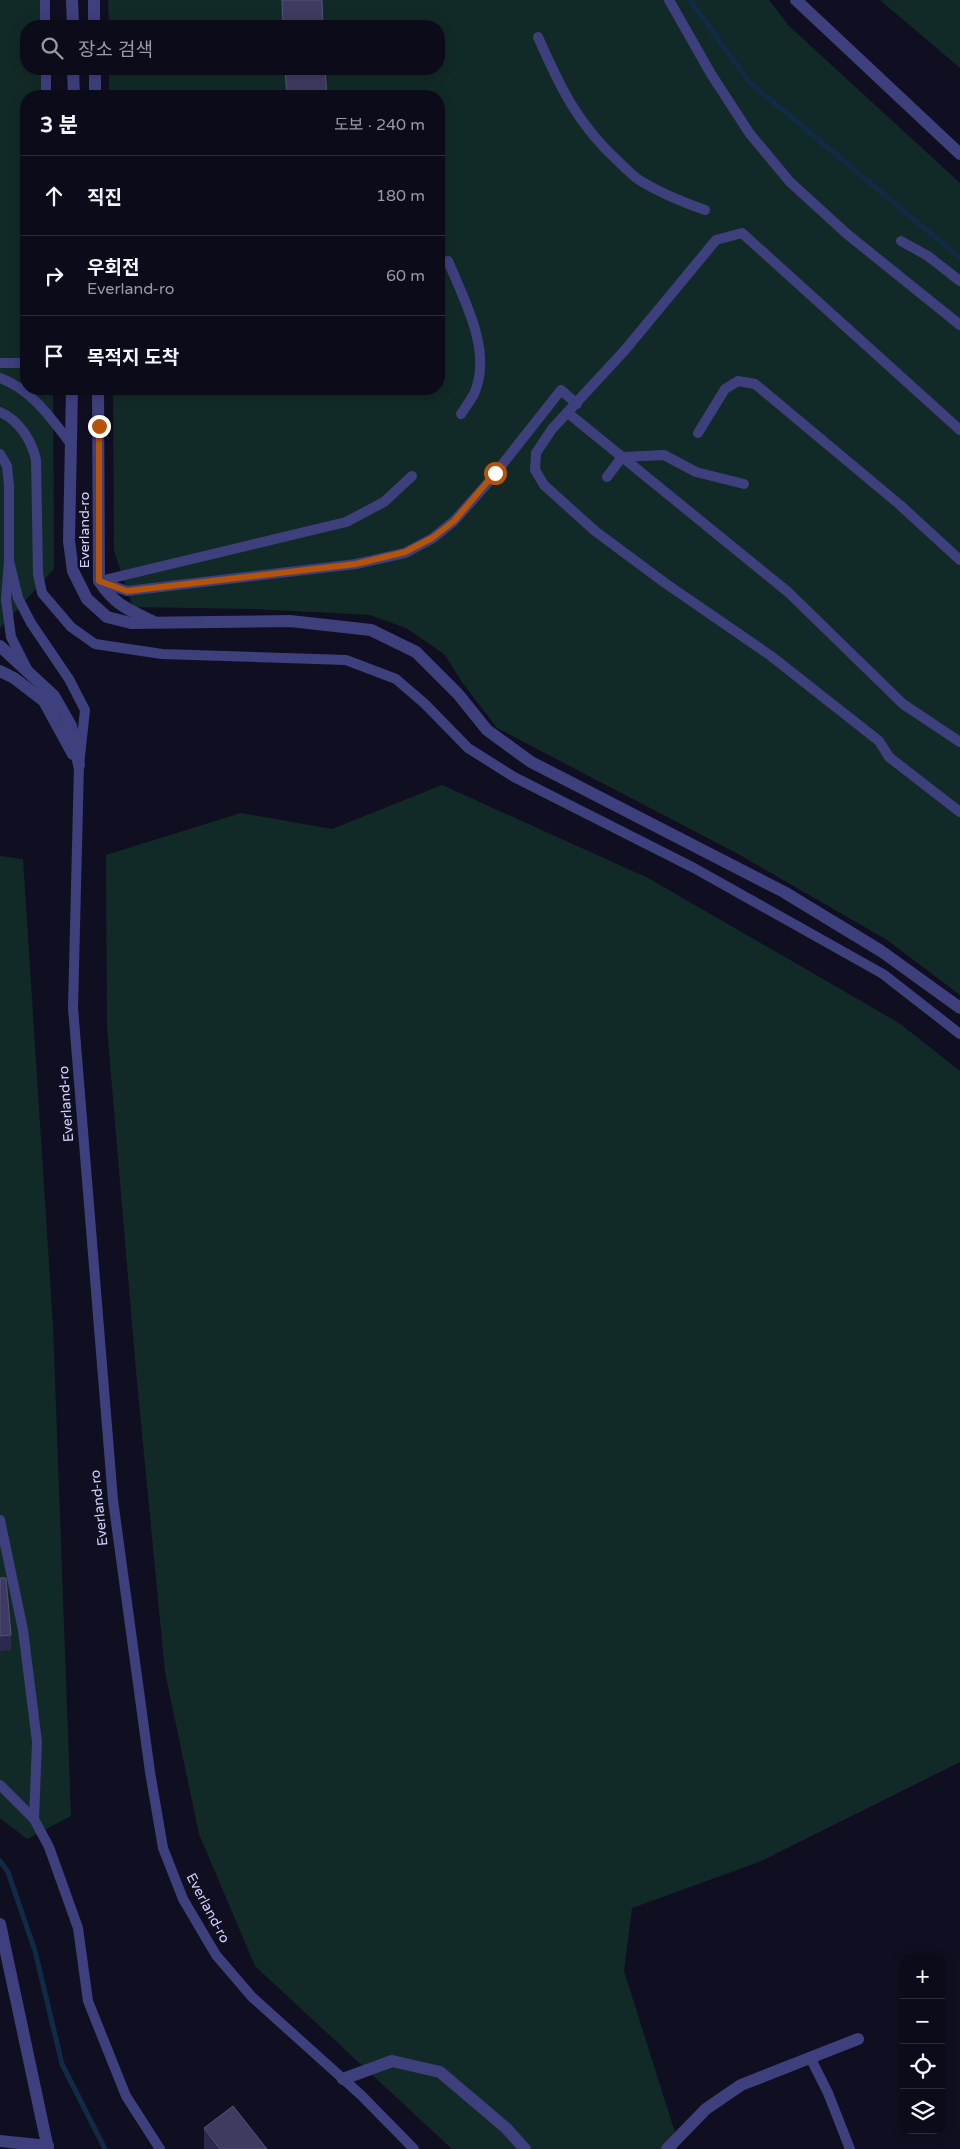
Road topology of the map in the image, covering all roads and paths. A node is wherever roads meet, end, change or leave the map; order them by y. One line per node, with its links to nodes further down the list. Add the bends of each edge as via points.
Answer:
1 (45, 0): 6 (lane)
2 (72, 0): 7 (street)
3 (94, 0): 8 (street)
4 (669, 0): 21 (lane, via 746,127 790,182 847,234)
5 (796, 0): 16 (street)
6 (45, 20)
7 (73, 20)
8 (94, 20)
9 (538, 38): 17 (lane, via 577,117 600,145 637,179 671,198)
10 (46, 75): 13 (lane)
11 (74, 75): 14 (street)
12 (95, 75): 15 (street)
13 (46, 90)
14 (74, 90)
15 (95, 90)
16 (960, 154)
17 (705, 210)
18 (901, 241): 20 (lane, via 928,256)
19 (448, 261): 31 (lane, via 476,331 480,360 474,394)
20 (960, 281)
21 (960, 325)
22 (0, 363): 23 (lane)
23 (20, 363)
24 (0, 378): 25 (lane)
25 (20, 387)
26 (30, 395): 35 (lane)
27 (72, 395): 35 (street, Everland-ro)
28 (98, 395): 43 (street, Everland-ro)
29 (576, 404): 32 (lane); 33 (lane, via 716,240 742,233); 43 (lane, via 561,390 454,521 432,538 405,552 356,564 127,591)
30 (0, 412): 53 (lane, via 26,434 33,445 38,574 42,593 71,627 95,644 162,654 346,660 396,679 468,748 514,777 694,868 883,974)
31 (462, 414)
32 (568, 414): 37 (lane); 51 (lane, via 552,429 536,454 536,470 544,485 595,531 771,656 880,741 889,757)
33 (960, 430)
34 (698, 434): 41 (lane, via 725,389 738,381 755,384 900,505)
35 (71, 444): 44 (street, Everland-ro, via 69,541 73,571 87,599 107,617 131,623)
36 (0, 454): 42 (lane, via 7,466 9,486)
37 (622, 457): 39 (lane); 40 (lane, via 664,455 696,472); 49 (lane, via 788,592 903,704)
38 (412, 476): 43 (lane, via 384,502 346,522)
39 (607, 477)
40 (744, 484)
41 (960, 560)
42 (9, 561): 47 (lane, via 6,599 11,637); 50 (lane, Everland-ro, via 18,598 85,710)
43 (99, 581): 44 (street, Everland-ro, via 110,597)
44 (154, 622): 52 (street, via 290,621 371,630 416,652 458,694 487,730 531,762 784,892 881,951)
45 (0, 646): 47 (street)
46 (0, 671): 48 (street)
47 (31, 676): 48 (lane); 50 (street, via 54,696 71,726)
48 (44, 701): 50 (street)
49 (960, 742)
50 (79, 765): 60 (lane, Everland-ro, via 74,1027 113,1500 163,1848 183,1898 216,1955 252,1997)
51 (960, 812)
52 (960, 1008)
53 (960, 1034)
54 (0, 1520): 56 (lane, via 23,1630 37,1742)
55 (0, 1786): 56 (lane)
56 (34, 1819): 63 (lane, via 49,1847 78,1928 88,2001 126,2096)
57 (0, 1924): 62 (street)
58 (858, 2039): 59 (street)
59 (810, 2057): 66 (street, via 741,2085 706,2109); 67 (lane)
60 (343, 2079): 64 (lane, Everland-ro); 65 (street, via 392,2061 440,2072 506,2128)
61 (0, 2141): 62 (street)
62 (48, 2147)
63 (160, 2149)
64 (414, 2149)
65 (525, 2149)
66 (667, 2149)
67 (850, 2149)

